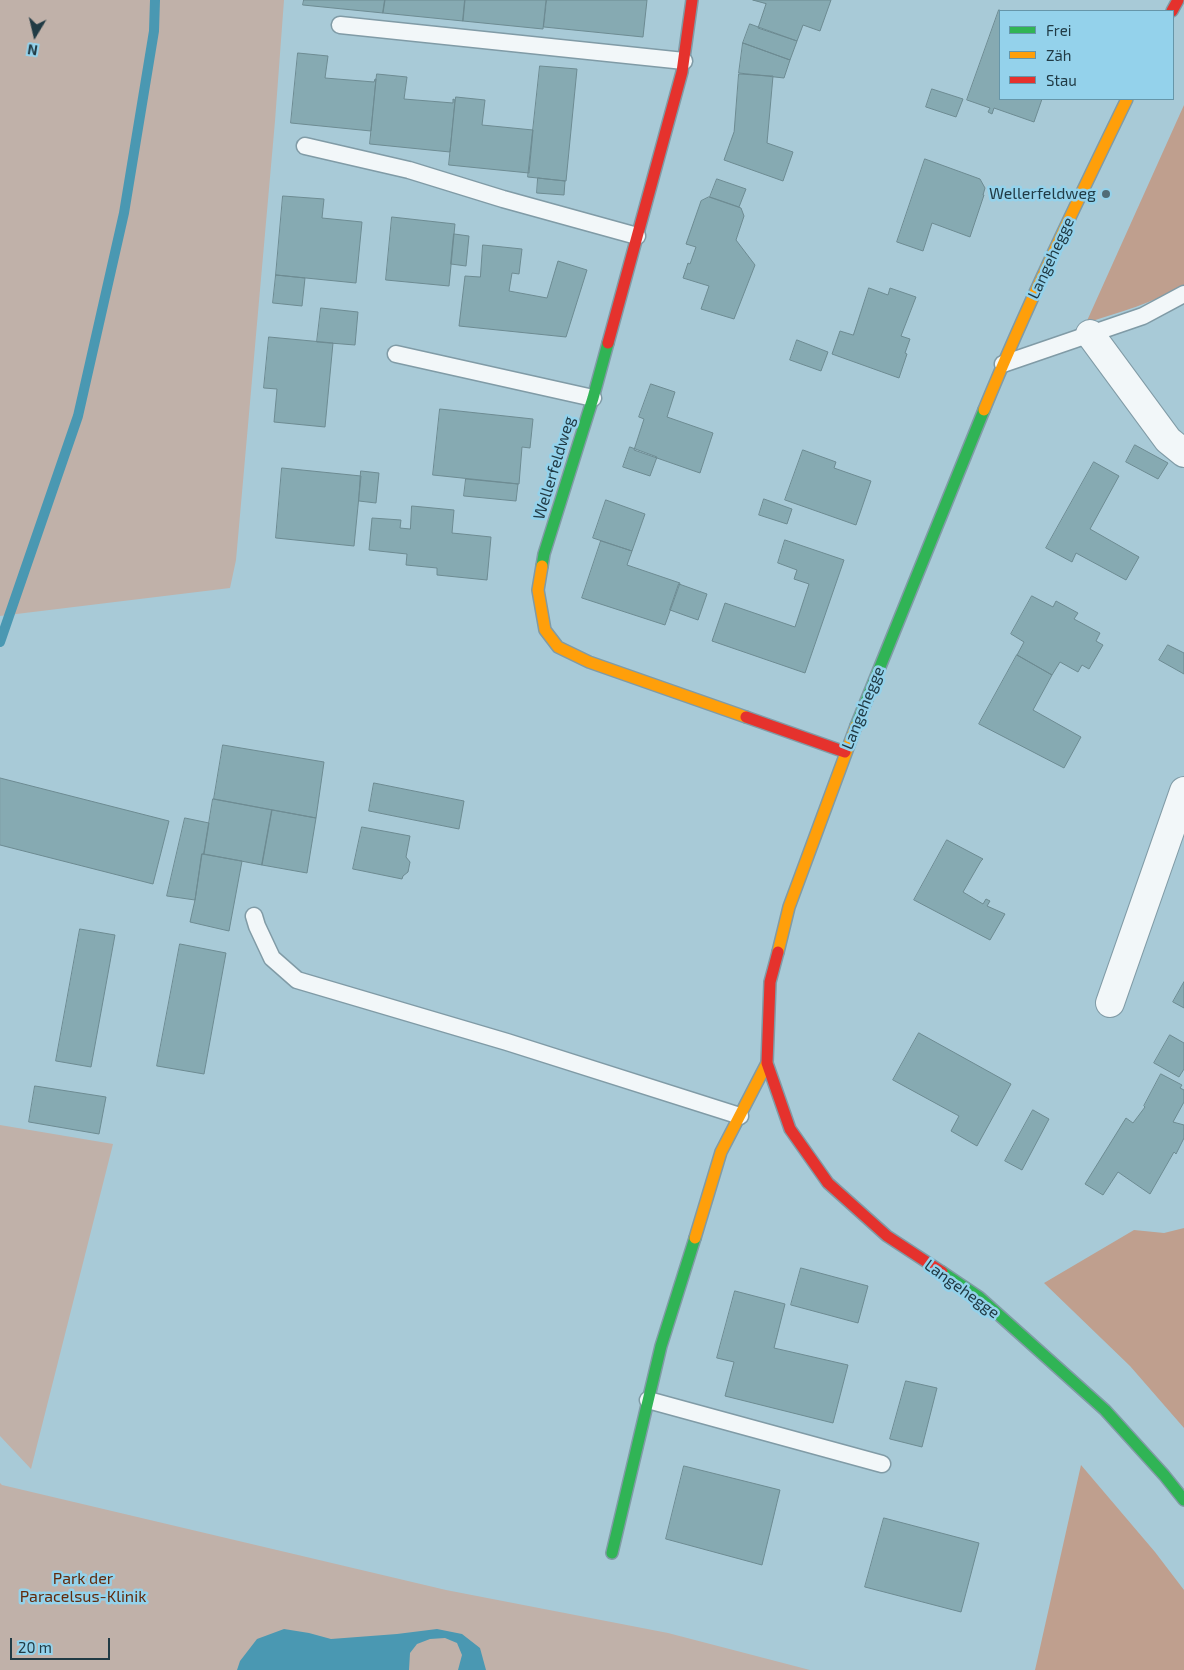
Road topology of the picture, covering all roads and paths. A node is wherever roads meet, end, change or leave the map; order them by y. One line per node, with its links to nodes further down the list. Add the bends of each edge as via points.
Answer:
1 (692, 0): 3 (street, Wellerfeldweg)
2 (340, 25): 3 (lane)
3 (684, 61): 6 (street, Wellerfeldweg)
4 (1127, 100): 10 (street, Langehegge)
5 (305, 146): 6 (lane, via 409,170)
6 (637, 236): 11 (street, Wellerfeldweg)
7 (1184, 294): 8 (lane, via 1143,316)
8 (1090, 334): 10 (lane); 12 (street, via 1168,440)
9 (396, 354): 11 (lane)
10 (1003, 364): 13 (street, Langehegge)
11 (592, 398): 13 (street, Wellerfeldweg, via 544,554 538,590 545,630 558,647 589,662)
12 (1184, 453)
13 (845, 752): 17 (street, Langehegge, via 789,907 770,982)
14 (1184, 791): 16 (street)
15 (254, 916): 18 (lane, via 272,958 297,980)
16 (1110, 1003)
17 (767, 1063): 18 (street, Langehegge); 21 (street, Langehegge, via 790,1129 828,1183 888,1236 979,1297 1105,1410)
18 (740, 1116): 19 (street, Langehegge, via 722,1152 661,1346)
19 (648, 1400): 20 (lane); 22 (street, Langehegge)
20 (882, 1464)
21 (1184, 1500)
22 (612, 1553)

